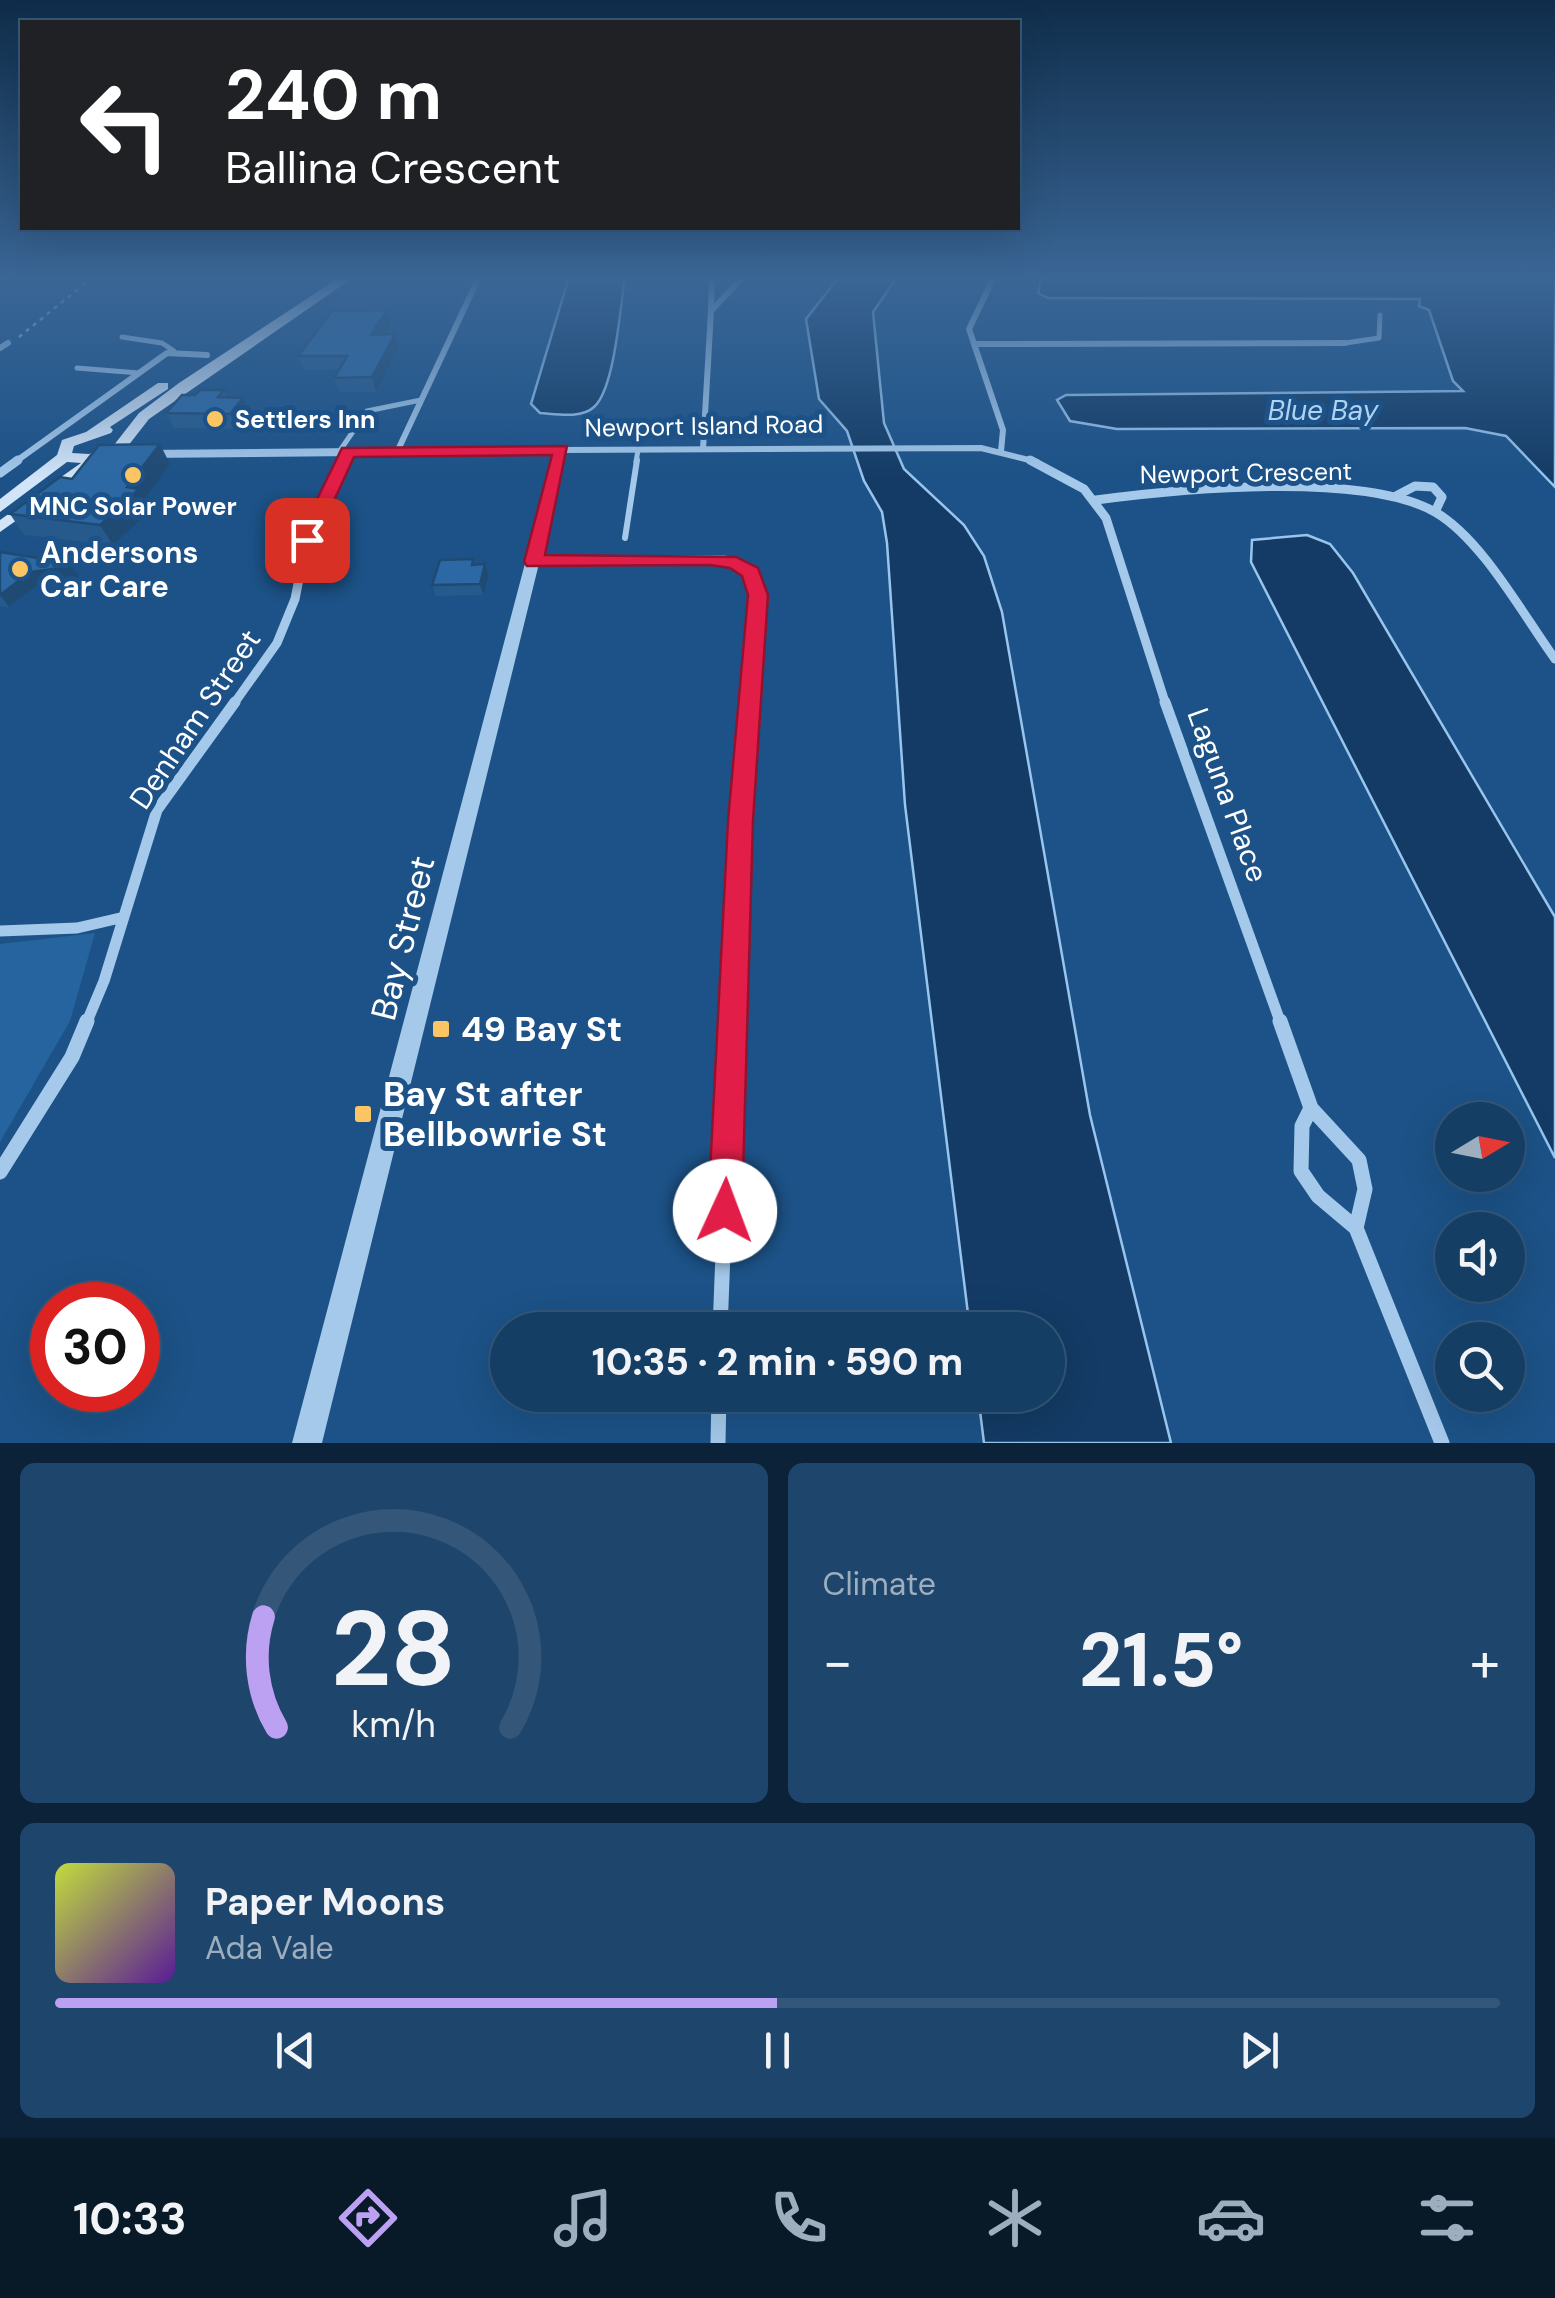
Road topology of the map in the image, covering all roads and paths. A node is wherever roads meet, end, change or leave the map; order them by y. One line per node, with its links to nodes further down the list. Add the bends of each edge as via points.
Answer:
1 (163, 344): 7 (lane)
2 (224, 344): 8 (main road)
3 (244, 344): 13 (main road, via 144,416)
4 (447, 344): 11 (street)
5 (709, 344): 14 (street)
6 (974, 344): 17 (street, via 1003,430)
7 (174, 351): 8 (street); 10 (street)
8 (207, 355): 12 (main road)
9 (77, 368): 10 (lane)
10 (139, 374): 22 (street)
11 (421, 400): 18 (lane, via 367,411); 19 (street)
12 (93, 431): 13 (main road, via 119,431); 20 (main road, via 67,443)
13 (122, 443): 18 (street, Newport Island Road, via 161,454); 21 (main road)
14 (703, 449): 16 (street, Newport Island Road); 17 (street, Newport Island Road)
15 (562, 450): 16 (street, Newport Island Road); 19 (street, Newport Island Road); 29 (street, Bay Street)
16 (638, 450): 28 (lane)
17 (1001, 451): 24 (street, Newport Island Road, via 1065,476)
18 (343, 452): 19 (street, Newport Island Road); 31 (street, Denham Street, via 308,534 278,643 157,810)
19 (397, 452)
20 (64, 457): 21 (main road); 25 (main road)
21 (101, 457): 27 (main road)
22 (0, 473)
23 (1396, 496): 24 (street, Newport Crescent, via 1168,491); 26 (street, Newport Crescent); 26 (street, Newport Crescent, via 1415,486 1433,487 1442,497)
24 (1096, 500): 33 (street, Laguna Place)
25 (0, 508)
26 (1436, 512): 30 (street, Newport Crescent, via 1463,537)
27 (0, 527)
28 (626, 538)
29 (534, 562): 36 (street, via 725,560 744,566 758,586 736,915); 38 (street, Bay Street)
30 (1555, 659)
31 (120, 918): 32 (street, via 77,928); 34 (street, Denham Street, via 104,981 72,1056)
32 (0, 931)
33 (1311, 1108): 35 (street, Laguna Place, via 1352,1146 1366,1169); 35 (street, via 1302,1126 1301,1171 1318,1196)
34 (0, 1172)
35 (1356, 1228): 40 (street)
36 (721, 1312)
37 (719, 1412): 39 (street)
38 (307, 1443)
39 (718, 1443)
40 (1442, 1443)

